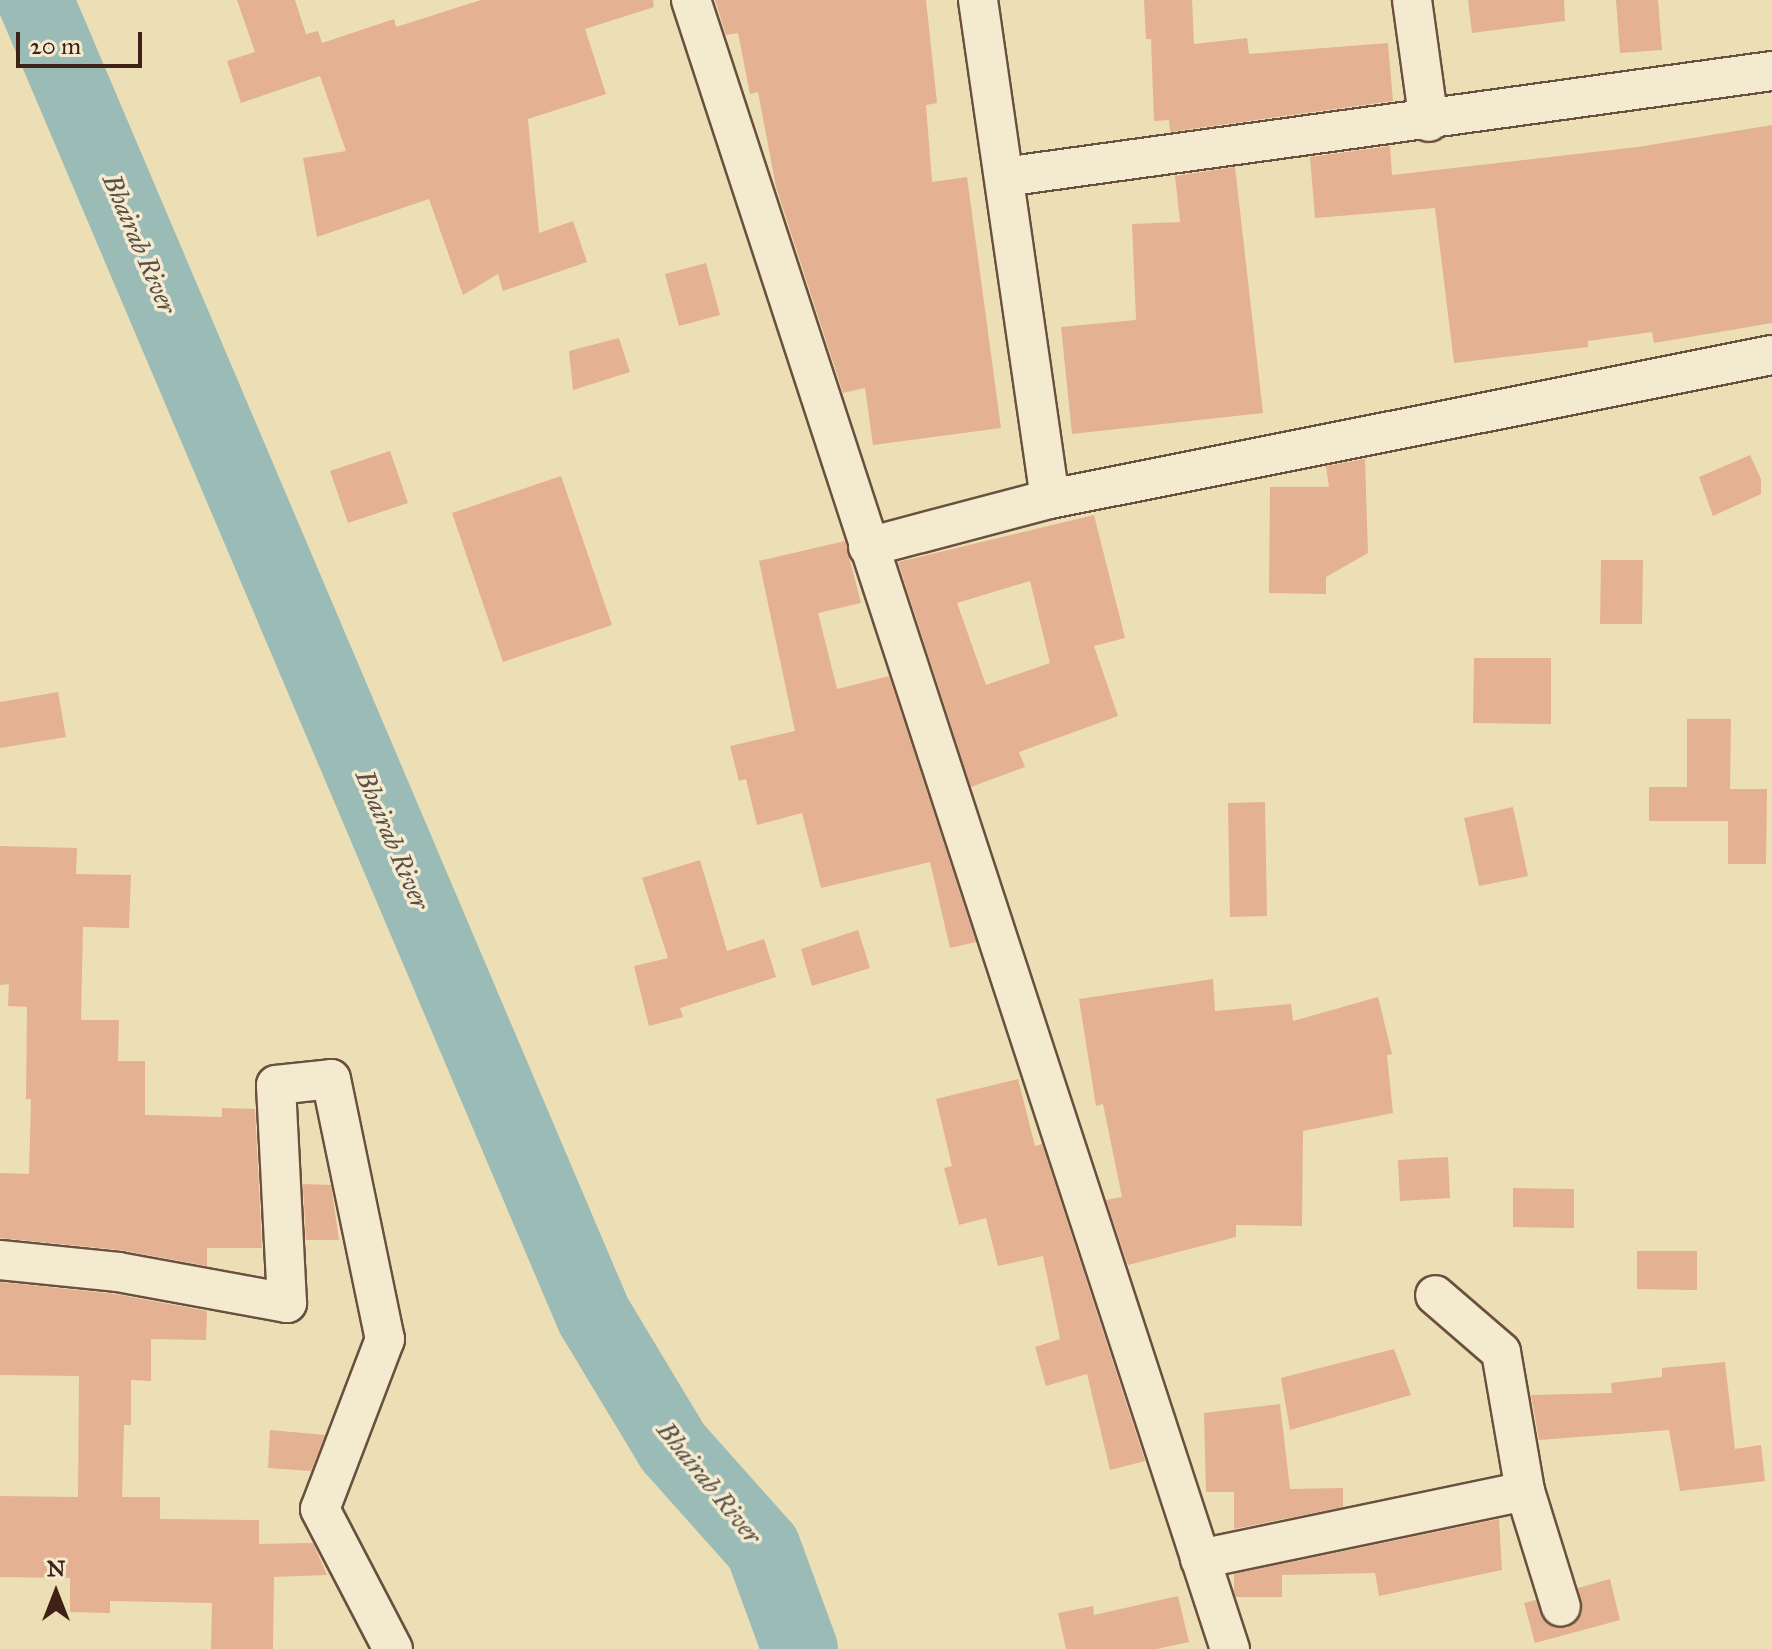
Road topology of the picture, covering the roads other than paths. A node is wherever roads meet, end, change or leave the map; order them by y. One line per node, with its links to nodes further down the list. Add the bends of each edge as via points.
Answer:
1 (691, 0): 9 (street)
2 (978, 0): 6 (street)
3 (1412, 0): 5 (street)
4 (1772, 71): 5 (street)
5 (1429, 122): 6 (street)
6 (1004, 177): 8 (street)
7 (1772, 355): 8 (street)
8 (1050, 499): 9 (street)
9 (868, 547): 13 (street)
10 (0, 1260): 15 (street, via 118,1272 287,1303 276,1085 331,1079 385,1339 320,1509)
11 (1435, 1295): 12 (street, via 1501,1352)
12 (1525, 1491): 13 (street); 14 (street)
13 (1200, 1559): 16 (street)
14 (1561, 1607)
15 (393, 1649)
16 (1230, 1649)

